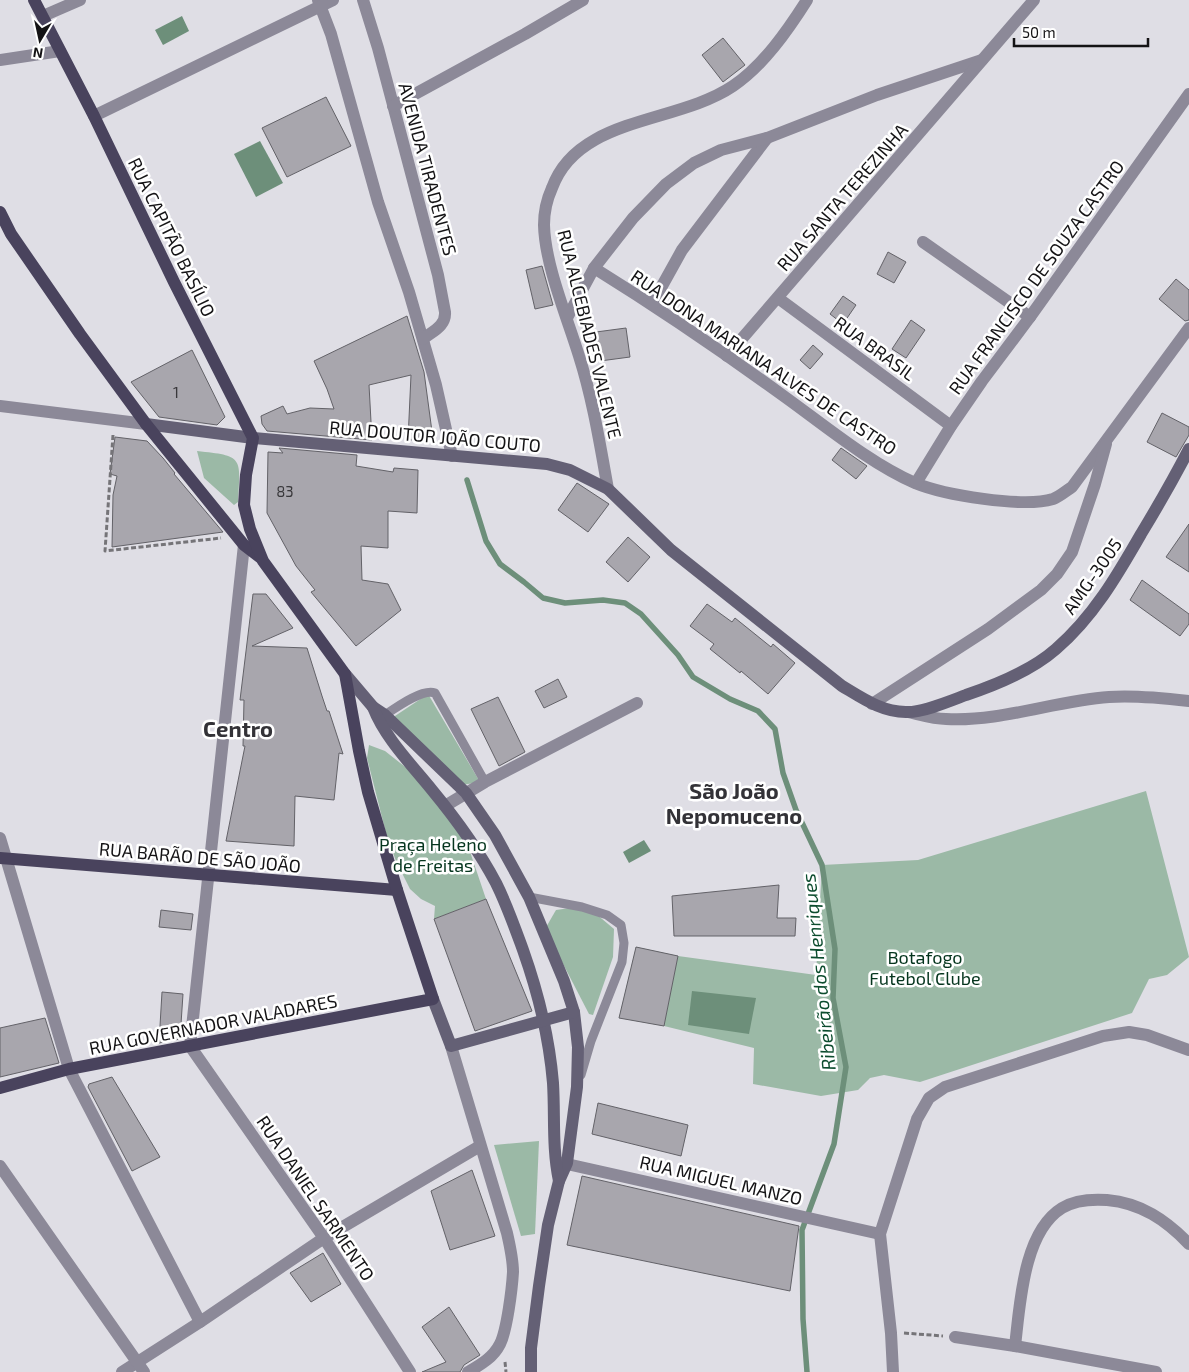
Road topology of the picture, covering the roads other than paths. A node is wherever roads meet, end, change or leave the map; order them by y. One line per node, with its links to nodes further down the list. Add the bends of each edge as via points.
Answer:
1 (34, 0): 9 (main road, RUA CAPITÃO BASÍLIO)
2 (80, 0): 9 (street)
3 (333, 0): 8 (street)
4 (363, 0): 14 (street, AVENIDA TIRADENTES)
5 (583, 0): 14 (street)
6 (807, 0): 23 (street, RUA ALCEBIADES VALENTE, via 785,34 734,85 686,109 592,140 561,168 548,198 544,224 547,254)
7 (1034, 0): 12 (street, RUA SANTA TEREZINHA)
8 (319, 3): 15 (street); 25 (street, via 331,34 378,202)
9 (43, 16): 10 (main road, RUA CAPITÃO BASÍLIO)
10 (60, 51): 11 (street); 15 (main road, RUA CAPITÃO BASÍLIO)
11 (0, 60)
12 (982, 60): 16 (street, via 877,95); 20 (street, RUA SANTA TEREZINHA)
13 (1189, 94): 22 (street, RUA FRANCISCO DE SOUZA CASTRO)
14 (393, 106): 25 (street, AVENIDA TIRADENTES, via 445,312 443,323)
15 (94, 116): 30 (main road, RUA CAPITÃO BASÍLIO)
16 (767, 138): 19 (street, via 721,150 694,163 666,184 633,218); 21 (street, via 682,250)
17 (0, 212): 28 (main road, via 11,234)
18 (923, 242): 22 (street)
19 (594, 268): 21 (street, RUA DONA MARIANA ALVES DE CASTRO); 23 (street)
20 (778, 298): 26 (street, RUA SANTA TEREZINHA); 29 (street, RUA BRASIL)
21 (652, 304): 26 (street, RUA DONA MARIANA ALVES DE CASTRO)
22 (1030, 317): 29 (street, RUA FRANCISCO DE SOUZA CASTRO)
23 (567, 318): 35 (street, RUA ALCEBIADES VALENTE, via 594,410)
24 (1189, 328): 31 (street, RUA DONA MARIANA ALVES DE CASTRO)
25 (423, 338): 33 (street)
26 (727, 356): 34 (street, RUA DONA MARIANA ALVES DE CASTRO, via 882,466)
27 (0, 406): 28 (street)
28 (146, 424): 30 (main road, RUA DOUTOR JOÃO COUTO); 36 (main road)
29 (952, 426): 34 (street, RUA FRANCISCO DE SOUZA CASTRO)
30 (253, 438): 33 (main road, RUA DOUTOR JOÃO COUTO); 37 (main road, via 244,505)
31 (1107, 439): 34 (street, RUA DONA MARIANA ALVES DE CASTRO, via 1072,487 1054,499 1007,501 963,496); 41 (street, via 1072,552 1057,574 1041,590 988,629)
32 (1189, 448): 42 (main road, AMG-3005, via 1119,572 1093,611 1056,650 984,689)
33 (452, 456): 35 (main road, RUA DOUTOR JOÃO COUTO, via 547,464 570,470)
34 (916, 483)
35 (608, 489): 41 (main road, RUA DOUTOR JOÃO COUTO, via 671,550 842,686)
36 (244, 545): 37 (main road); 49 (street)
37 (263, 560): 38 (main road)
38 (345, 674): 43 (main road); 50 (main road, via 366,784)
39 (1189, 701): 42 (street, via 1109,697 963,719)
40 (637, 703): 44 (street)
41 (872, 704): 42 (main road, AMG-3005)
42 (908, 712)
43 (382, 717): 44 (lane, via 422,693 435,693); 45 (main road); 46 (main road, via 397,747)
44 (485, 782): 45 (street)
45 (466, 793): 46 (street); 51 (main road, via 495,835)
46 (446, 806): 54 (main road, via 478,850 497,884 537,989)
47 (0, 838): 48 (street)
48 (4, 859): 49 (main road, RUA BARÃO DE SÃO JOÃO); 58 (street)
49 (208, 875): 50 (main road, RUA BARÃO DE SÃO JOÃO); 55 (street)
50 (397, 890): 52 (main road)
51 (529, 897): 53 (main road); 59 (lane, via 582,906 607,915 621,926 624,943 622,962 591,1040)
52 (433, 999): 55 (main road, RUA GOVERNADOR VALADARES); 56 (main road)
53 (574, 1012): 54 (main road); 59 (main road, via 578,1047)
54 (545, 1021): 56 (main road); 62 (main road)
55 (190, 1046): 58 (main road, RUA GOVERNADOR VALADARES); 65 (street, RUA DANIEL SARMENTO)
56 (450, 1046): 61 (street)
57 (1189, 1050): 64 (street, via 1129,1032 1103,1036 945,1087 928,1098 917,1118)
58 (70, 1069): 60 (main road, RUA GOVERNADOR VALADARES); 67 (street)
59 (577, 1087): 62 (main road)
60 (0, 1088)
61 (480, 1146): 65 (street); 73 (street, via 507,1233 513,1272 500,1344 484,1362)
62 (561, 1162): 64 (street, RUA MIGUEL MANZO); 74 (main road, via 539,1286)
63 (0, 1166): 70 (street)
64 (880, 1234): 75 (street)
65 (324, 1238): 67 (street); 72 (street, RUA DANIEL SARMENTO)
66 (1189, 1244): 69 (street, via 1151,1212 1130,1204 1092,1199 1062,1207 1048,1219 1032,1251 1025,1275)
67 (200, 1322): 70 (street)
68 (955, 1337): 69 (street)
69 (1015, 1346): 76 (street)
70 (140, 1367): 71 (street)
71 (122, 1372)
72 (410, 1372)
73 (468, 1372)
74 (531, 1372)
75 (893, 1372)
76 (1156, 1372)

